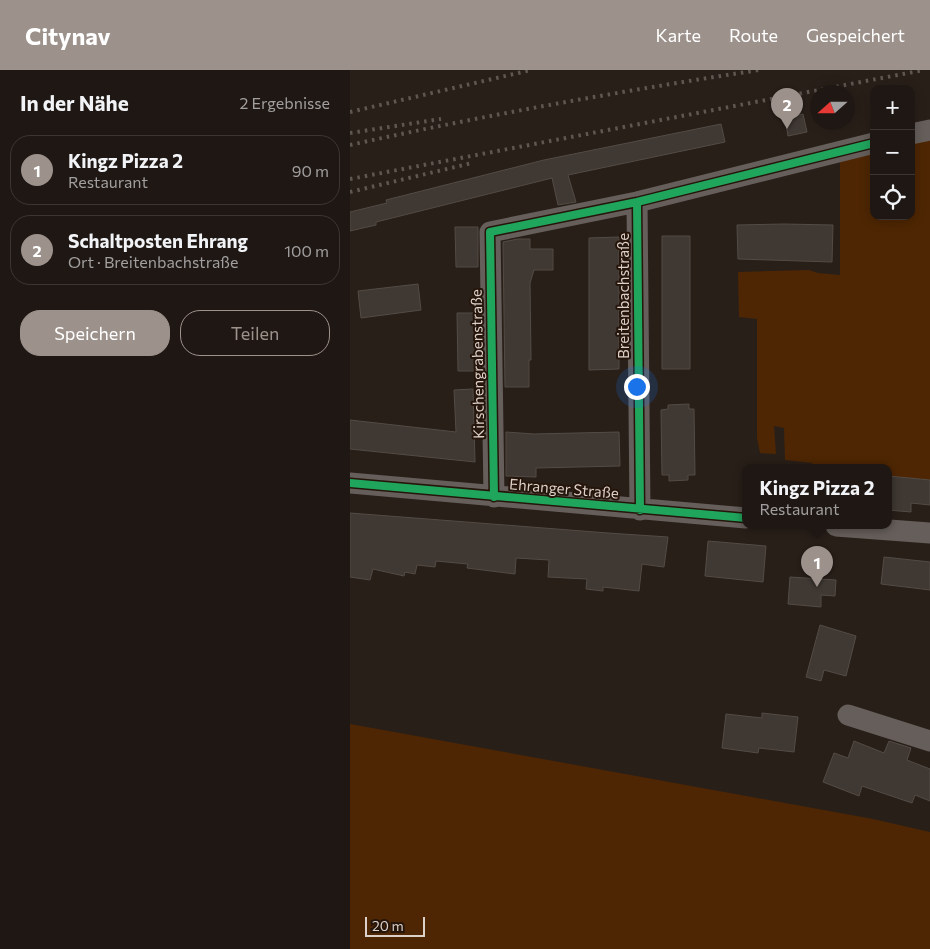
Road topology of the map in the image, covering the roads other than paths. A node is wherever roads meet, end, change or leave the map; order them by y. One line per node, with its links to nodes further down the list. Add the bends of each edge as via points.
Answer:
1 (930, 130): 2 (street)
2 (915, 133)
3 (870, 145): 4 (street)
4 (638, 202): 6 (street, Kirschengrabenstraße, via 490,232); 7 (street, Breitenbachstraße)
5 (350, 483): 6 (street, Ehranger Straße)
6 (494, 497): 7 (street, Ehranger Straße)
7 (640, 510): 8 (street, Ehranger Straße)
8 (742, 518)
9 (876, 529): 10 (street)
10 (930, 533)
11 (848, 715): 12 (street)
12 (930, 741)

